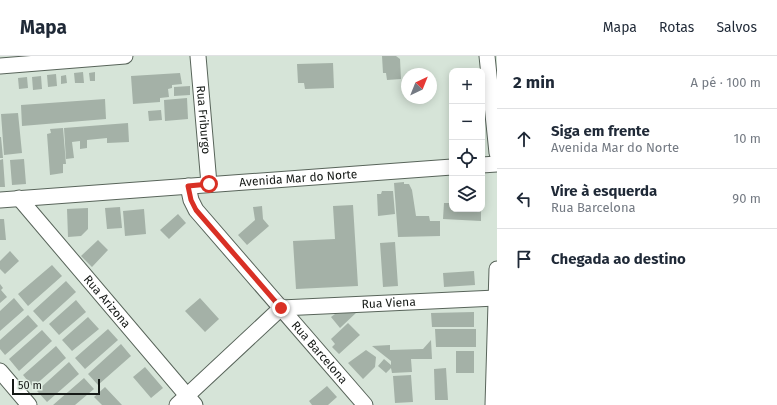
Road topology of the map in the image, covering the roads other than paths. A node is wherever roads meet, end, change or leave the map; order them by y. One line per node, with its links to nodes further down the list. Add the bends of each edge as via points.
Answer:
1 (125, 56): 4 (street)
2 (198, 56): 9 (street, Rua Friburgo)
3 (487, 56): 5 (street)
4 (0, 66)
5 (497, 153)
6 (497, 164): 7 (street)
7 (485, 165)
8 (449, 167): 9 (street, Avenida Mar do Norte)
9 (209, 184): 10 (street, Avenida Mar do Norte)
10 (188, 186): 11 (street, Avenida Mar do Norte); 16 (street, Rua Barcelona, via 196,210)
11 (19, 198): 12 (street, Avenida Mar do Norte); 18 (street, Rua Arizona)
12 (0, 200)
13 (497, 269): 14 (street)
14 (497, 280): 15 (street)
15 (496, 298): 16 (street, Rua Viena); 21 (street)
16 (281, 308): 18 (street); 19 (street, Rua Barcelona)
17 (0, 371): 20 (street)
18 (186, 402)
19 (363, 404)
20 (29, 405)
21 (493, 405)

